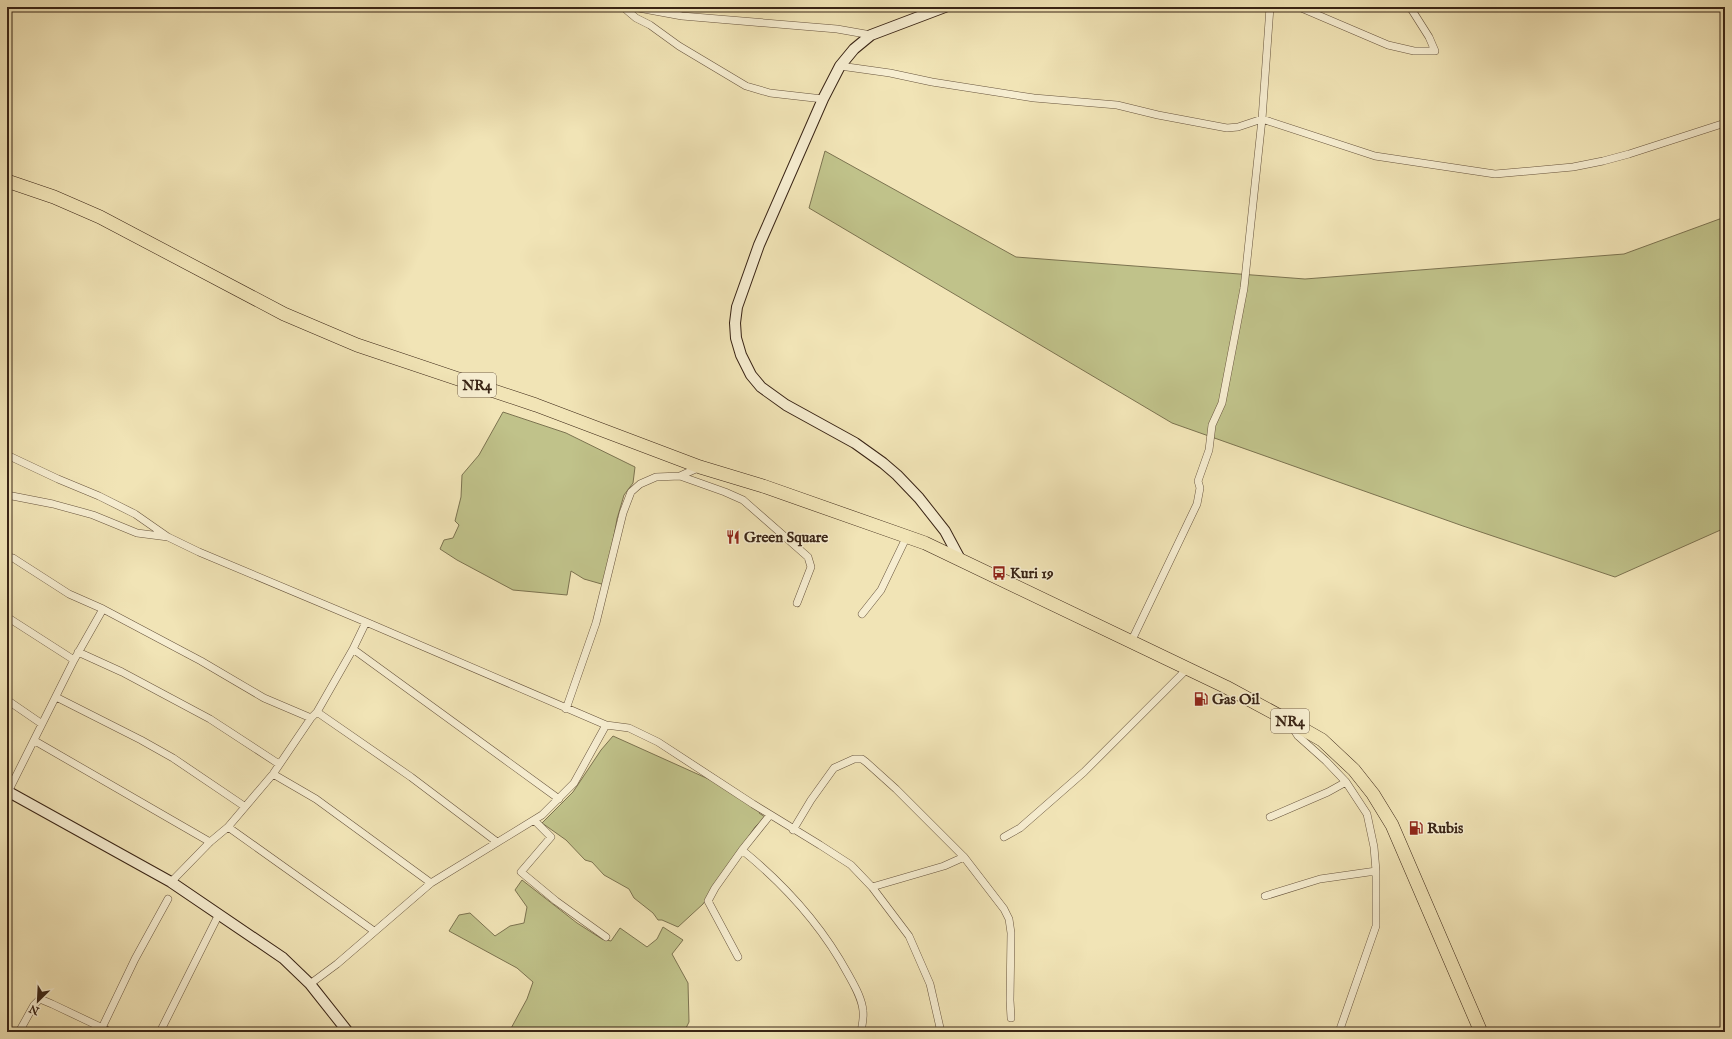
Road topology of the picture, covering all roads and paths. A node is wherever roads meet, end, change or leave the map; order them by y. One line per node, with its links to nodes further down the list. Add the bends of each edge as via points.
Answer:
1 (623, 7): 10 (street, via 679,46 746,86 770,93)
2 (633, 7): 8 (street, via 682,16 837,29)
3 (945, 7): 7 (main road)
4 (1270, 7): 11 (street)
5 (1299, 7): 6 (street, via 1388,45 1414,51 1435,52 1429,36)
6 (1410, 7)
7 (931, 9): 8 (main road)
8 (871, 35): 9 (main road, via 854,49)
9 (840, 66): 10 (main road); 11 (street, via 1028,97 1118,105 1158,116 1227,128)
10 (823, 99): 21 (main road, via 759,245 742,294 735,323 741,355 751,375 774,397 846,437 897,475 945,531)
11 (1262, 119): 12 (street, via 1375,156 1495,174 1573,167 1603,161); 27 (street, via 1244,288 1222,403 1212,425 1209,450 1198,481 1200,488 1197,504)
12 (1725, 123)
13 (7, 181): 15 (highway, NR4, via 54,197 100,217 315,328 395,358 536,405)
14 (7, 455): 19 (street, via 135,514)
15 (700, 467): 16 (street); 18 (highway, NR4)
16 (680, 476): 22 (street, via 742,500 808,557 812,567); 34 (street, via 656,477 640,484 626,502 596,623)
17 (7, 495): 19 (street, via 93,515 137,533)
18 (907, 536): 21 (highway, NR4); 24 (street, via 881,590)
19 (168, 537): 26 (street)
20 (7, 557): 23 (street, via 13,558 69,594)
21 (960, 559): 27 (highway, NR4)
22 (796, 603)
23 (103, 609): 29 (street); 36 (street, via 208,664 264,698)
24 (862, 614)
25 (7, 617): 30 (street)
26 (366, 622): 28 (street); 34 (street)
27 (1131, 642): 31 (highway, NR4)
28 (353, 649): 35 (street); 45 (street)
29 (78, 652): 30 (street); 41 (street, via 122,672 210,719)
30 (74, 660): 32 (street)
31 (1187, 669): 37 (highway, NR4); 52 (street, via 1079,777 1020,828)
32 (56, 697): 38 (street); 46 (street, via 173,758)
33 (7, 700): 38 (street)
34 (566, 709): 39 (street)
35 (317, 712): 36 (street); 54 (street, via 411,777)
36 (311, 718): 41 (street)
37 (1287, 720): 43 (street, via 1298,736); 70 (highway, NR4, via 1322,740 1336,753 1354,770 1383,810 1392,825)
38 (42, 724): 40 (street)
39 (606, 726): 45 (street, via 574,783); 47 (street, via 629,728 658,742)
40 (35, 741): 44 (street); 53 (street)
41 (278, 764): 42 (street)
42 (273, 774): 46 (street); 59 (street, via 316,799)
43 (1346, 782): 48 (street); 57 (street, via 1369,819)
44 (8, 791): 58 (main road)
45 (559, 799): 49 (street)
46 (244, 806): 50 (street)
47 (770, 815): 51 (street); 55 (street)
48 (1270, 817)
49 (534, 820): 54 (street); 65 (street, via 551,837 521,872 556,902)
50 (228, 827): 53 (street); 64 (street)
51 (793, 830): 56 (street, via 834,768 857,758 866,762 896,789); 60 (street, via 851,865)
52 (1004, 838)
53 (210, 842): 58 (street)
54 (497, 842): 59 (street)
55 (742, 850): 66 (street, via 708,901); 75 (street, via 810,917 835,949 860,1000 863,1014)
56 (964, 856): 60 (street, via 944,866); 68 (street, via 995,895 1008,919 1011,933)
57 (1376, 871): 61 (street, via 1320,879); 77 (street, via 1375,932)
58 (171, 882): 63 (main road)
59 (431, 883): 64 (street)
60 (872, 887): 76 (street, via 909,936 919,957 930,984)
61 (1265, 896)
62 (168, 899): 69 (street, via 135,959)
63 (219, 914): 67 (main road, via 283,958); 73 (street)
64 (374, 931): 67 (street)
65 (606, 937)
66 (738, 957)
67 (310, 984): 74 (main road)
68 (1012, 1018)
69 (101, 1030): 71 (street, via 40,999); 72 (street)
70 (1480, 1030)
71 (19, 1032)
72 (111, 1032)
73 (160, 1032)
74 (348, 1032)
75 (861, 1032)
76 (941, 1032)
77 (1339, 1032)

